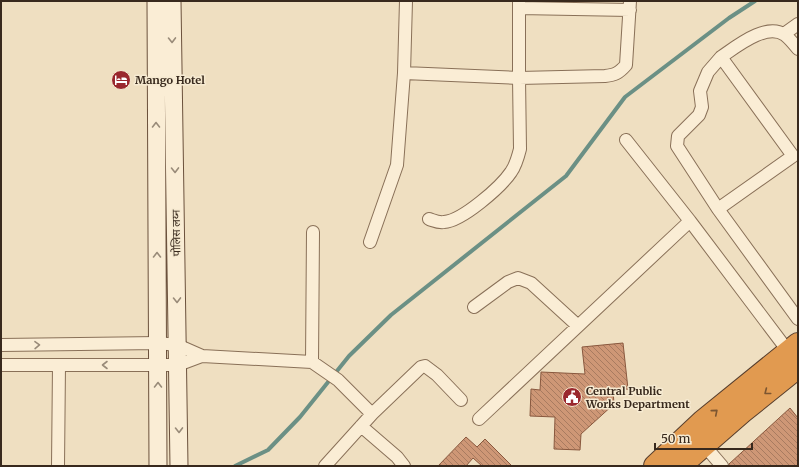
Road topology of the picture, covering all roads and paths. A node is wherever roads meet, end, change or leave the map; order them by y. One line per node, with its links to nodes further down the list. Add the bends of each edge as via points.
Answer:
1 (156, 1): 23 (street, one-way to 1)
2 (172, 1): 25 (street, पोलिस लय्न, one-way to 25)
3 (406, 1): 11 (street)
4 (519, 5): 5 (street); 12 (street)
5 (571, 5): 6 (street)
6 (630, 6): 12 (street, via 626,65 616,75)
7 (798, 24): 8 (street)
8 (784, 34): 9 (street); 10 (street, via 764,31)
9 (798, 49)
10 (721, 57): 14 (street); 15 (street, via 708,72 700,91 702,106 699,115 678,136 677,146)
11 (404, 73): 12 (street); 19 (street, via 397,165)
12 (519, 78): 16 (street, via 520,149 511,172 502,184 460,217 446,222)
13 (626, 140): 17 (street)
14 (795, 160): 15 (street)
15 (718, 209): 21 (street)
16 (430, 219)
17 (690, 221): 22 (street); 26 (street)
18 (313, 232): 28 (street)
19 (370, 242)
20 (474, 307): 22 (street, via 508,282 518,278 532,283)
21 (798, 319)
22 (578, 326): 35 (street)
23 (158, 343): 24 (street, one-way to 23); 25 (street); 32 (street)
24 (1, 345)
25 (178, 345): 27 (street); 29 (street, पोलिस लय्न)
26 (795, 354): 37 (highway, one-way to 37); 43 (highway, one-way to 26, via 703,421)
27 (202, 356): 28 (street); 29 (street)
28 (315, 363): 34 (street, via 338,380)
29 (178, 364): 32 (street); 40 (street, पोलिस लय्न, one-way to 40)
30 (1, 365): 31 (street)
31 (59, 365): 32 (street, one-way to 31); 38 (street)
32 (158, 365): 39 (street, one-way to 32)
33 (461, 400): 34 (street, via 425,366 416,371)
34 (372, 414): 36 (street)
35 (479, 419)
36 (361, 426): 41 (street); 42 (street)
37 (704, 445): 44 (highway); 45 (street)
38 (58, 466)
39 (158, 466)
40 (179, 466)
41 (325, 466)
42 (404, 466)
43 (655, 466)
44 (680, 466)
45 (722, 466)

